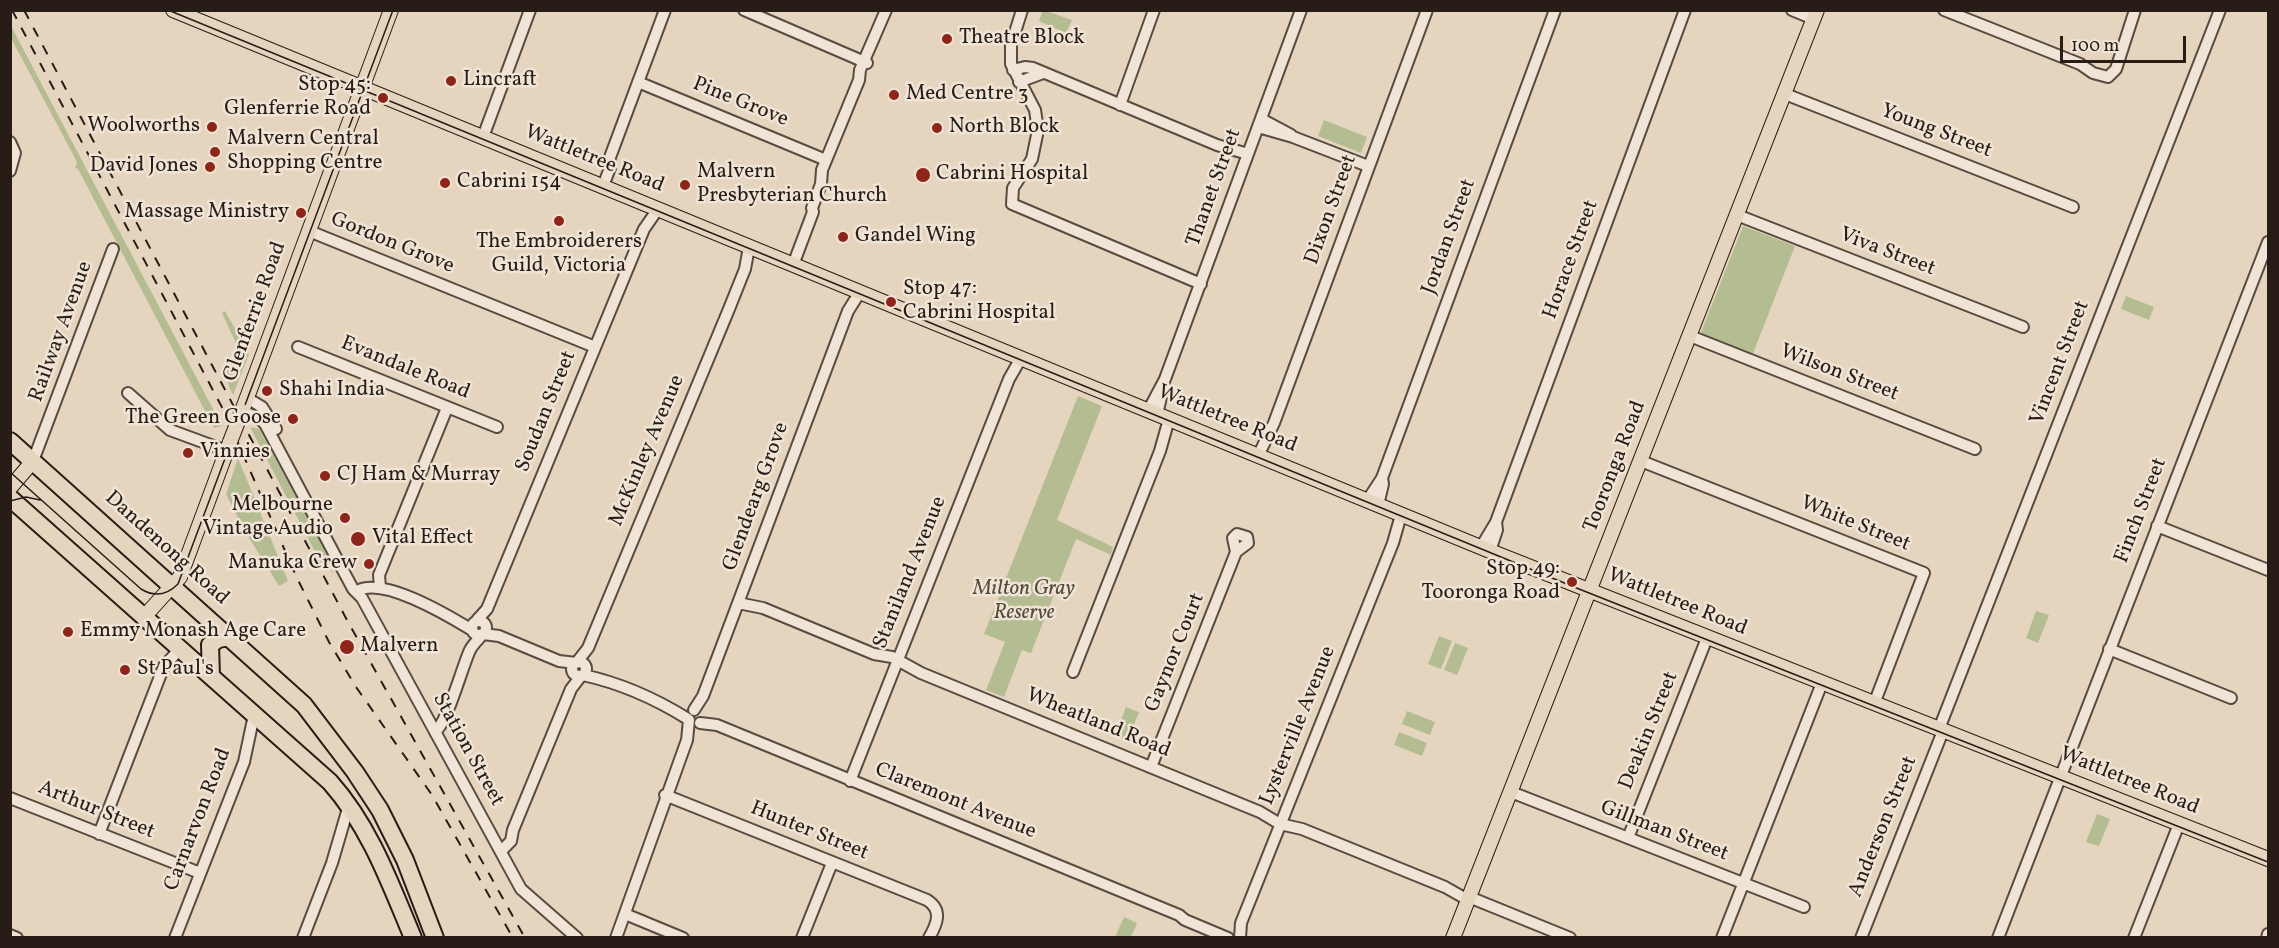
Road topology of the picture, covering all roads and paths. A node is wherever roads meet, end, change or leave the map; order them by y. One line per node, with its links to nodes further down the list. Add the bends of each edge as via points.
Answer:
1 (173, 10): 23 (main road, Wattletree Road)
2 (391, 10): 23 (main road, Glenferrie Road)
3 (530, 10): 27 (street)
4 (665, 10): 21 (street)
5 (744, 10): 18 (street)
6 (886, 10): 18 (street, via 868,48)
7 (1023, 10): 19 (street, via 1011,45)
8 (1154, 10): 25 (street)
9 (1301, 10): 26 (street, Thanet Street)
10 (1427, 10): 32 (street, Dixon Street)
11 (1555, 10): 64 (street, Jordan Street)
12 (1685, 10): 67 (street, Horace Street, via 1496,522 1497,530)
13 (1792, 10): 17 (street)
14 (1944, 10): 15 (street, via 2107,73 2117,60)
15 (2135, 10)
16 (2220, 10): 91 (street, Vincent Street)
17 (1816, 15): 24 (main road, Tooronga Road)
18 (866, 64): 28 (street)
19 (1013, 70): 20 (street, via 1030,67); 22 (street)
20 (1043, 73): 22 (street); 25 (street)
21 (638, 82): 31 (street, Pine Grove); 35 (street, via 609,160 610,168)
22 (1019, 82): 44 (street, via 1035,110 1038,130 1032,159 1013,188 1011,199 1017,208)
23 (362, 87): 27 (main road, Wattletree Road); 39 (main road, Glenferrie Road)
24 (1785, 94): 37 (street, Young Street); 38 (main road, Tooronga Road)
25 (1120, 105): 30 (street)
26 (1260, 123): 30 (street, Thanet Street); 32 (street)
27 (483, 137): 35 (main road, Wattletree Road)
28 (837, 139): 31 (street); 34 (street, via 829,174)
29 (10, 142): 33 (street, via 15,153)
30 (1247, 157): 44 (street, Thanet Street)
31 (826, 160): 34 (street)
32 (1368, 166): 59 (street, Dixon Street)
33 (10, 171)
34 (821, 184): 43 (street)
35 (600, 185): 36 (main road, Wattletree Road)
36 (653, 207): 41 (main road, Wattletree Road); 49 (street, Soudan Street)
37 (2073, 207)
38 (1737, 215): 46 (street, Viva Street); 47 (main road, Tooronga Road)
39 (309, 231): 49 (street, Gordon Grove); 52 (main road, Glenferrie Road)
40 (2268, 242): 66 (street, Finch Street)
41 (753, 248): 43 (main road, Wattletree Road); 82 (street, McKinley Avenue)
42 (113, 249): 60 (street, Railway Avenue)
43 (790, 264): 45 (main road, Wattletree Road)
44 (1200, 284): 54 (street, Thanet Street, via 1165,379)
45 (855, 290): 50 (main road, Wattletree Road); 74 (street, Glendearg Grove)
46 (2023, 327)
47 (1690, 336): 58 (street, Wilson Street); 61 (main road, Tooronga Road)
48 (298, 347): 53 (street, Evandale Road)
49 (595, 347): 76 (street, Soudan Street)
50 (1017, 357): 54 (main road, Wattletree Road); 81 (street, Staniland Avenue)
51 (128, 393): 57 (street, via 170,430)
52 (243, 407): 57 (main road, Glenferrie Road, bridge); 73 (street, Station Street, via 264,423 336,542)
53 (447, 408): 55 (street, Evandale Road); 71 (street)
54 (1162, 417): 59 (main road, Wattletree Road); 83 (street, Thanet Street, via 1160,452)
55 (497, 427)
56 (10, 441): 60 (highway, Dandenong Road)
57 (228, 447): 70 (main road, Glenferrie Road)
58 (1975, 448)
59 (1261, 457): 64 (main road, Wattletree Road)
60 (33, 461): 62 (main road); 70 (highway, Dandenong Road)
61 (1641, 461): 72 (main road, Tooronga Road); 87 (street, White Street, via 1924,573)
62 (10, 488)
63 (10, 498): 75 (highway)
64 (1373, 503): 65 (main road, Wattletree Road)
65 (1404, 516): 67 (main road, Wattletree Road); 101 (street, Lysterville Avenue)
66 (2157, 526): 69 (street); 80 (street, Finch Street)
67 (1486, 549): 72 (main road, Wattletree Road)
68 (1236, 552): 93 (street, Gaynor Court)
69 (2268, 570)
70 (174, 586): 75 (main road, Glenferrie Road); 77 (highway, Dandenong Road)
71 (376, 587): 73 (street, via 363,588); 76 (street)
72 (1590, 591): 78 (main road, Wattletree Road); 97 (main road, Tooronga Road)
73 (360, 595): 90 (street, Station Street)
74 (740, 599): 81 (street, Wheatland Road); 89 (street, Glendearg Grove)
75 (144, 617): 79 (highway)
76 (479, 628): 82 (street); 90 (street, via 447,707)
77 (230, 637): 84 (highway, via 210,645); 92 (highway, Dandenong Road, via 294,694)
78 (1707, 638): 85 (main road, Wattletree Road); 104 (street, Deakin Street)
79 (180, 649): 84 (highway); 103 (street, via 164,666)
80 (2109, 650): 86 (street); 94 (street, Finch Street)
81 (897, 663): 93 (street, Wheatland Road); 95 (street, Staniland Avenue)
82 (579, 669): 89 (street); 105 (street, via 513,830)
83 (1073, 672)
84 (211, 676): 88 (highway)
85 (1822, 683): 87 (main road, Wattletree Road); 109 (street)
86 (2231, 698)
87 (1874, 704): 91 (main road, Wattletree Road)
88 (254, 715): 96 (highway); 108 (street, Carnarvon Road, via 244,762)
89 (696, 717): 95 (street, Claremont Avenue); 98 (street, Glendearg Grove)
90 (433, 727): 105 (street, Station Street)
91 (1941, 730): 94 (main road, Wattletree Road); 132 (street, Anderson Street)
92 (346, 759): 96 (highway); 121 (highway, Dandenong Road, via 387,824)
93 (1151, 767): 101 (street, Wheatland Road)
94 (2062, 778): 102 (main road, Wattletree Road); 133 (street, Finch Street)
95 (850, 781): 114 (street, Claremont Avenue)
96 (330, 782): 100 (highway)
97 (1510, 792): 104 (street, Gillman Street); 110 (main road, Tooronga Road)
98 (665, 795): 107 (street, Hunter Street); 112 (street, Glendearg Grove)
99 (10, 798): 103 (street, Arthur Street)
100 (349, 805): 119 (street, via 333,863); 120 (highway, via 378,855)
101 (1282, 820): 110 (street, Wheatland Road); 116 (street, Lysterville Avenue)
102 (2179, 824): 106 (main road, Wattletree Road); 134 (street)
103 (99, 834): 108 (street, Arthur Street)
104 (1628, 838): 109 (street, Gillman Street)
105 (498, 846): 113 (street, Station Street, via 521,889)
106 (2268, 859)
107 (832, 863): 126 (street); 127 (street, Hunter Street, via 927,900 936,908 937,923)
108 (200, 873): 118 (street, Carnarvon Road)
109 (1743, 884): 111 (street, Gillman Street); 131 (street)
110 (1469, 897): 129 (main road, Tooronga Road); 130 (street, Wheatland Road)
111 (1803, 907)
112 (625, 914): 124 (street, Glendearg Grove); 125 (street)
113 (553, 919): 122 (street, Station Street); 123 (street, Station Street)
114 (1202, 924): 116 (street, Claremont Avenue); 128 (street)
115 (10, 935): 117 (street)
116 (1235, 937)
117 (17, 938)
118 (175, 938)
119 (303, 938)
120 (413, 938)
121 (435, 938)
122 (565, 938)
123 (577, 938)
124 (616, 938)
125 (683, 938)
126 (802, 938)
127 (929, 938)
128 (1196, 938)
129 (1453, 938)
130 (1570, 938)
131 (1722, 938)
132 (1861, 938)
133 (1998, 938)
134 (2134, 938)

